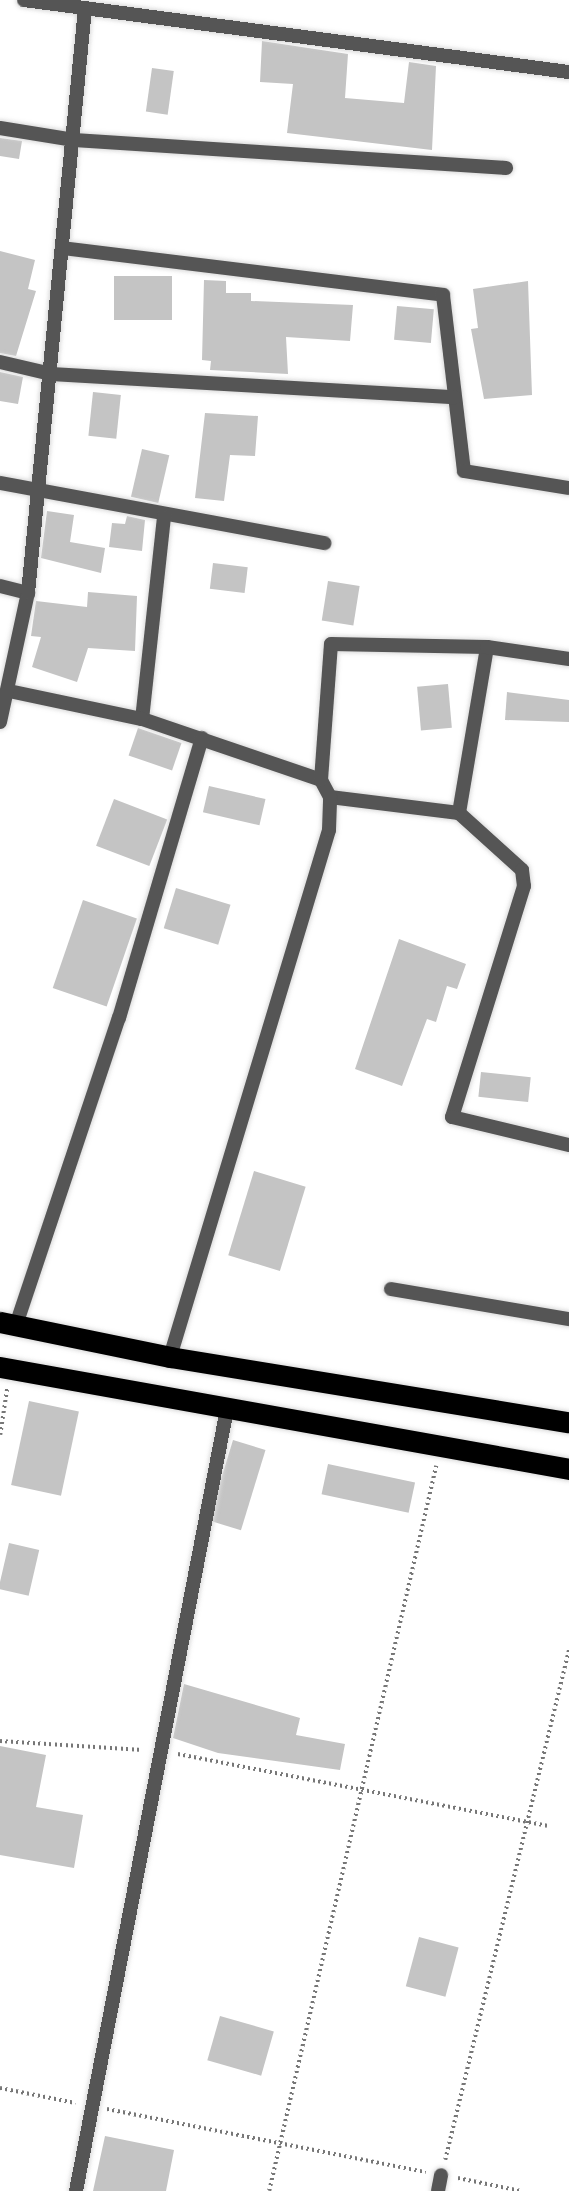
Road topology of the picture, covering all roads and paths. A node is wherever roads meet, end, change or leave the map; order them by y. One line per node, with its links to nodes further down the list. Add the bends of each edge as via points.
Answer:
1 (29, 0): 2 (street)
2 (85, 9): 3 (street); 5 (street)
3 (569, 72)
4 (0, 128): 5 (street)
5 (74, 140): 6 (street); 7 (street)
6 (506, 168)
7 (62, 248): 9 (street); 10 (street, via 443,295)
8 (0, 362): 9 (street)
9 (51, 374): 10 (street); 13 (street)
10 (454, 397): 12 (street, via 464,471)
11 (0, 483): 13 (street)
12 (569, 488)
13 (40, 492): 14 (street); 17 (street)
14 (164, 517): 15 (street); 21 (street)
15 (325, 543)
16 (0, 586): 17 (street)
17 (28, 593): 20 (street)
18 (486, 647): 19 (street); 24 (street, via 331,644); 26 (street)
19 (569, 659)
20 (9, 691): 21 (street); 22 (street)
21 (142, 719): 23 (street)
22 (0, 722)
23 (202, 738): 24 (street); 30 (street, via 119,1018)
24 (321, 779): 25 (street)
25 (330, 797): 26 (street); 31 (street, via 329,830)
26 (459, 813): 27 (street, via 512,856 524,886 452,1117)
27 (569, 1145)
28 (391, 1289): 29 (street)
29 (569, 1319)
30 (8, 1323): 31 (highway)
31 (170, 1357): 34 (highway)
32 (5, 1368): 33 (highway); 35 (path)
33 (228, 1409): 36 (highway); 40 (street)
34 (569, 1422)
35 (0, 1435)
36 (440, 1447): 37 (highway); 41 (path)
37 (569, 1469)
38 (569, 1648): 42 (path)
39 (0, 1741): 40 (path)
40 (158, 1751): 41 (path); 45 (street)
41 (361, 1790): 42 (path); 46 (path)
42 (524, 1821): 43 (path); 47 (path)
43 (547, 1826)
44 (0, 2088): 45 (path)
45 (93, 2106): 46 (path); 48 (street)
46 (279, 2143): 47 (path); 49 (path)
47 (441, 2175): 50 (street); 51 (path)
48 (76, 2191)
49 (269, 2191)
50 (438, 2191)
51 (521, 2191)

